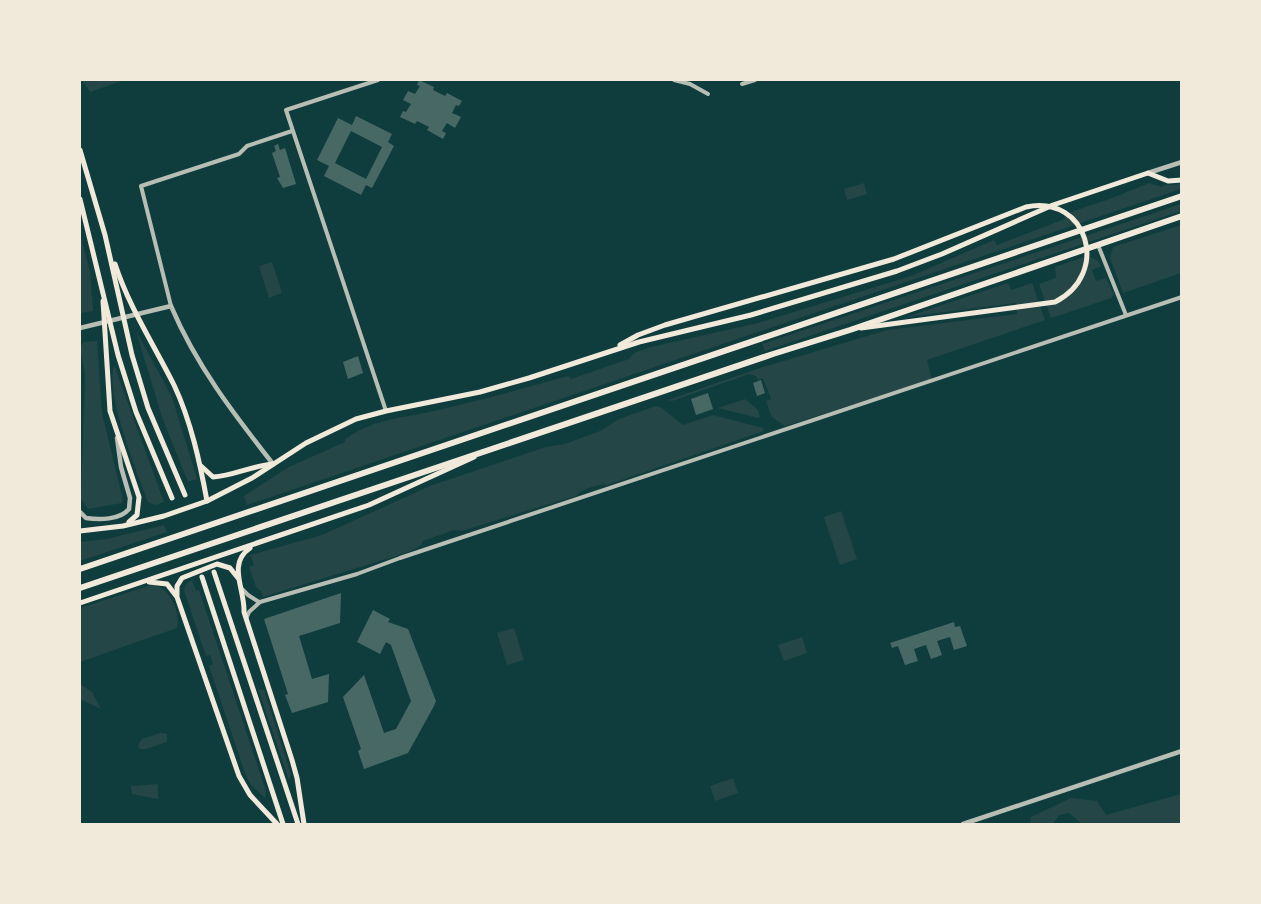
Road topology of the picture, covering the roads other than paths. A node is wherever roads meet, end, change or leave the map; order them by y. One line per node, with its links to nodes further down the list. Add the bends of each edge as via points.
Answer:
1 (378, 80): 6 (street, via 285,110)
2 (674, 80): 5 (street)
3 (755, 80): 4 (street)
4 (742, 84)
5 (708, 93)
6 (292, 131): 18 (street, via 248,146 239,154 141,186); 23 (street)
7 (80, 150): 14 (main road)
8 (1182, 162): 9 (street)
9 (1148, 173): 10 (main road, via 1168,181); 22 (main road, via 1053,205 897,271 751,315)
10 (1182, 180)
11 (1182, 196): 35 (main road)
12 (80, 199): 16 (main road)
13 (1182, 216): 15 (main road)
14 (105, 235): 26 (main road, via 119,277 175,386); 28 (main road, via 148,408)
15 (1098, 245): 19 (street); 21 (main road)
16 (101, 281): 24 (main road, via 110,411); 29 (main road, via 136,412)
17 (1182, 297): 19 (street)
18 (171, 306): 20 (street); 27 (street, via 223,400)
19 (1126, 315): 43 (street, via 357,574)
20 (81, 327)
21 (849, 330): 22 (main road, via 1043,305 1064,297 1079,283 1085,270 1086,245 1081,231 1071,217 1052,207 1026,207 894,259 665,325); 25 (main road)
22 (613, 350): 23 (main road, via 480,392)
23 (386, 411): 27 (main road, via 323,433)
24 (117, 432): 31 (street, via 129,509 103,519 86,518); 32 (main road, via 140,504 134,519)
25 (487, 451): 34 (main road, via 369,505); 40 (main road)
26 (199, 462): 27 (main road, via 213,477); 30 (main road)
27 (273, 464): 30 (main road)
28 (185, 495)
29 (172, 498)
30 (207, 501): 32 (main road)
31 (80, 512)
32 (123, 526): 33 (main road)
33 (80, 531)
34 (254, 545): 38 (main road, via 237,563); 39 (main road)
35 (80, 569)
36 (214, 572): 49 (main road)
37 (202, 577): 48 (main road)
38 (239, 579): 41 (main road); 42 (main road, via 230,568 217,564 182,578)
39 (141, 582): 42 (main road, via 166,584); 44 (main road)
40 (80, 588)
41 (242, 589): 43 (street); 45 (main road)
42 (177, 597): 47 (main road, via 239,776)
43 (260, 602): 45 (street, via 249,612)
44 (80, 603)
45 (246, 623): 50 (main road, via 292,760)
46 (1182, 751): 51 (street)
47 (277, 825)
48 (283, 825)
49 (298, 825)
50 (304, 825)
51 (963, 825)

